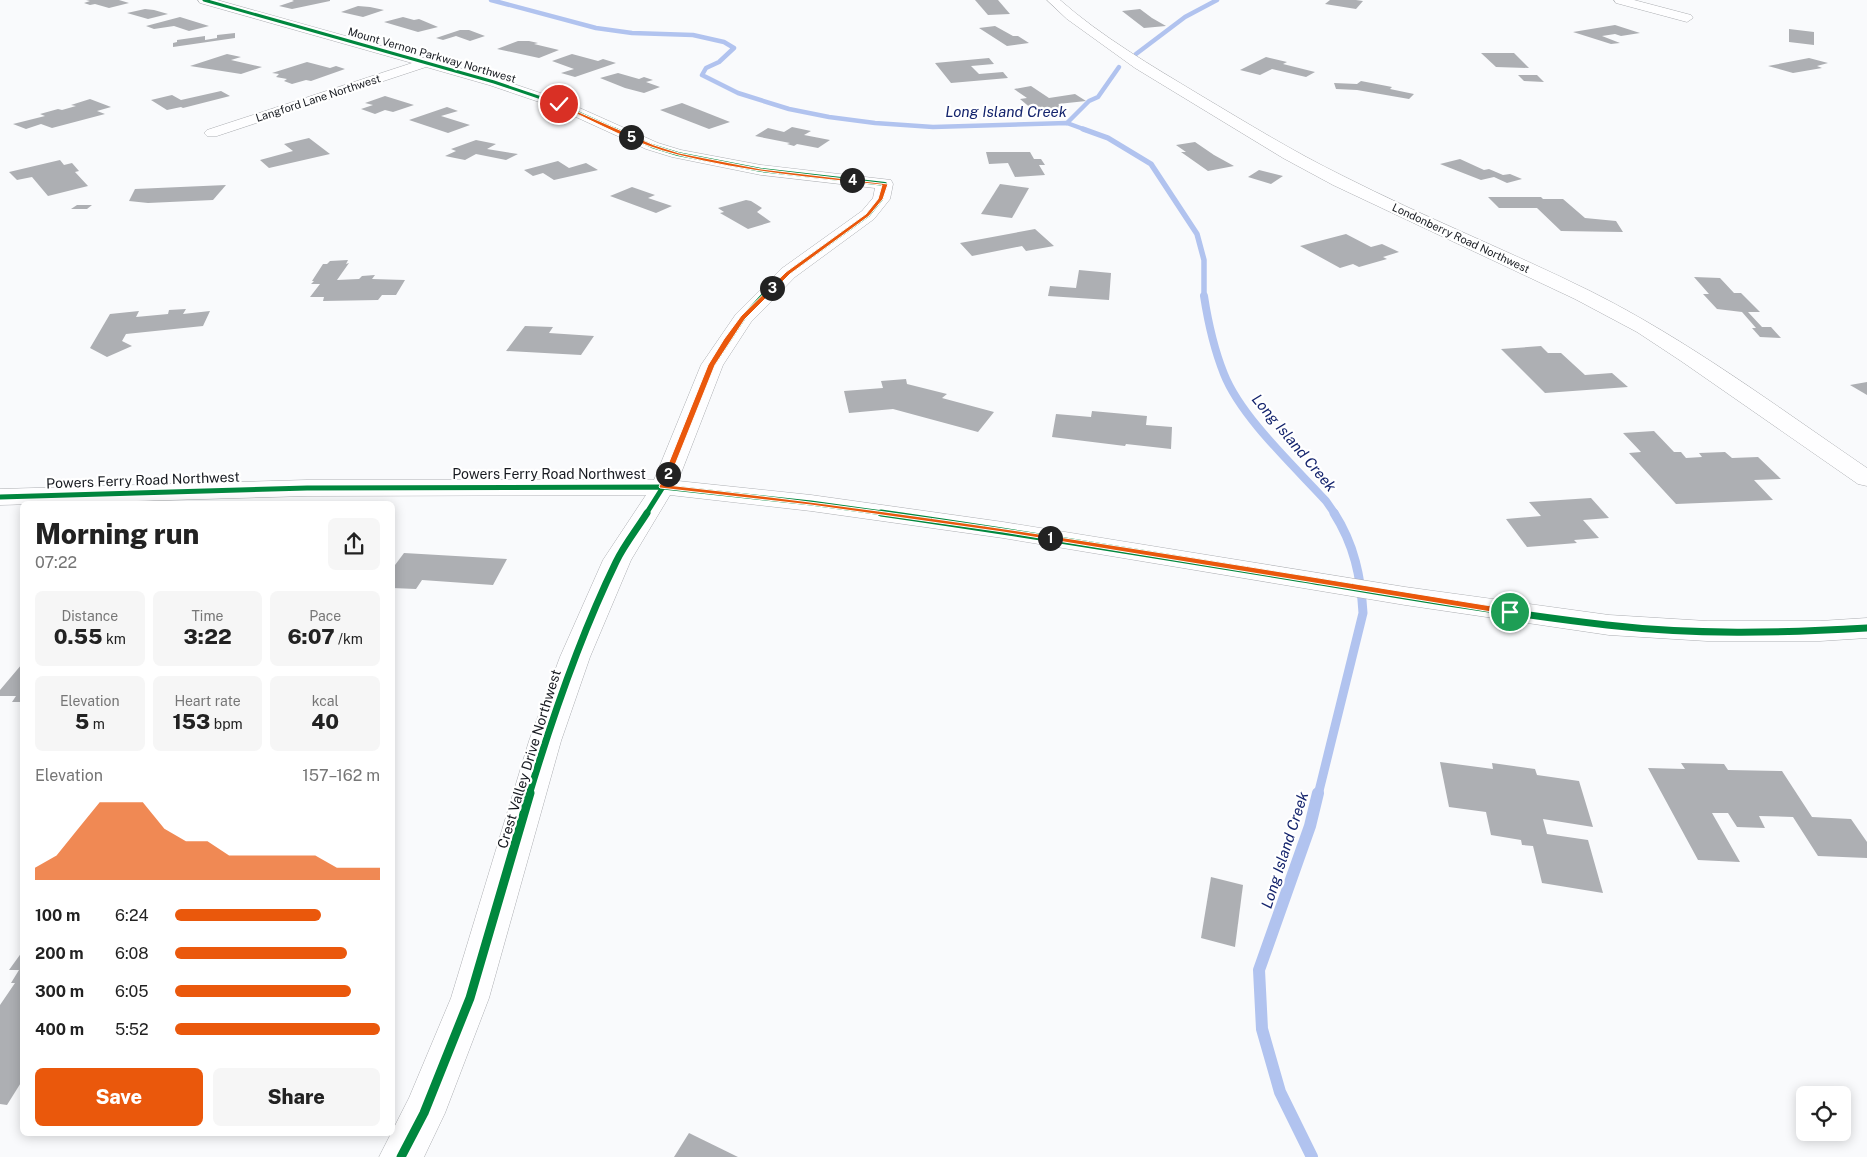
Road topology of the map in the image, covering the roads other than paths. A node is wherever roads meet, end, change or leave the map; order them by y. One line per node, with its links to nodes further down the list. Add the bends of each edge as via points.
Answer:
1 (204, 0): 5 (street, Mount Vernon Parkway Northwest)
2 (1053, 0): 8 (street, Londonberry Road Northwest, via 1135,62 1289,155 1582,295 1644,328)
3 (1620, 0): 4 (street)
4 (1687, 18)
5 (426, 63): 6 (street, Langford Lane Northwest); 7 (street, Mount Vernon Parkway Northwest, via 559,104 652,146 678,154 761,170)
6 (212, 133)
7 (885, 184): 9 (street, Crest Valley Drive Northwest, via 880,199 868,215 781,280 743,318 726,341 712,365)
8 (1867, 479)
9 (663, 487): 10 (street, Powers Ferry Road Northwest, via 307,488); 11 (street, Powers Ferry Road Northwest, via 811,503 1003,530 1405,596 1610,625 1707,631); 12 (street, Crest Valley Drive Northwest, via 617,560 575,657 545,741 470,998 424,1113)
10 (0, 497)
11 (1867, 628)
12 (401, 1157)

